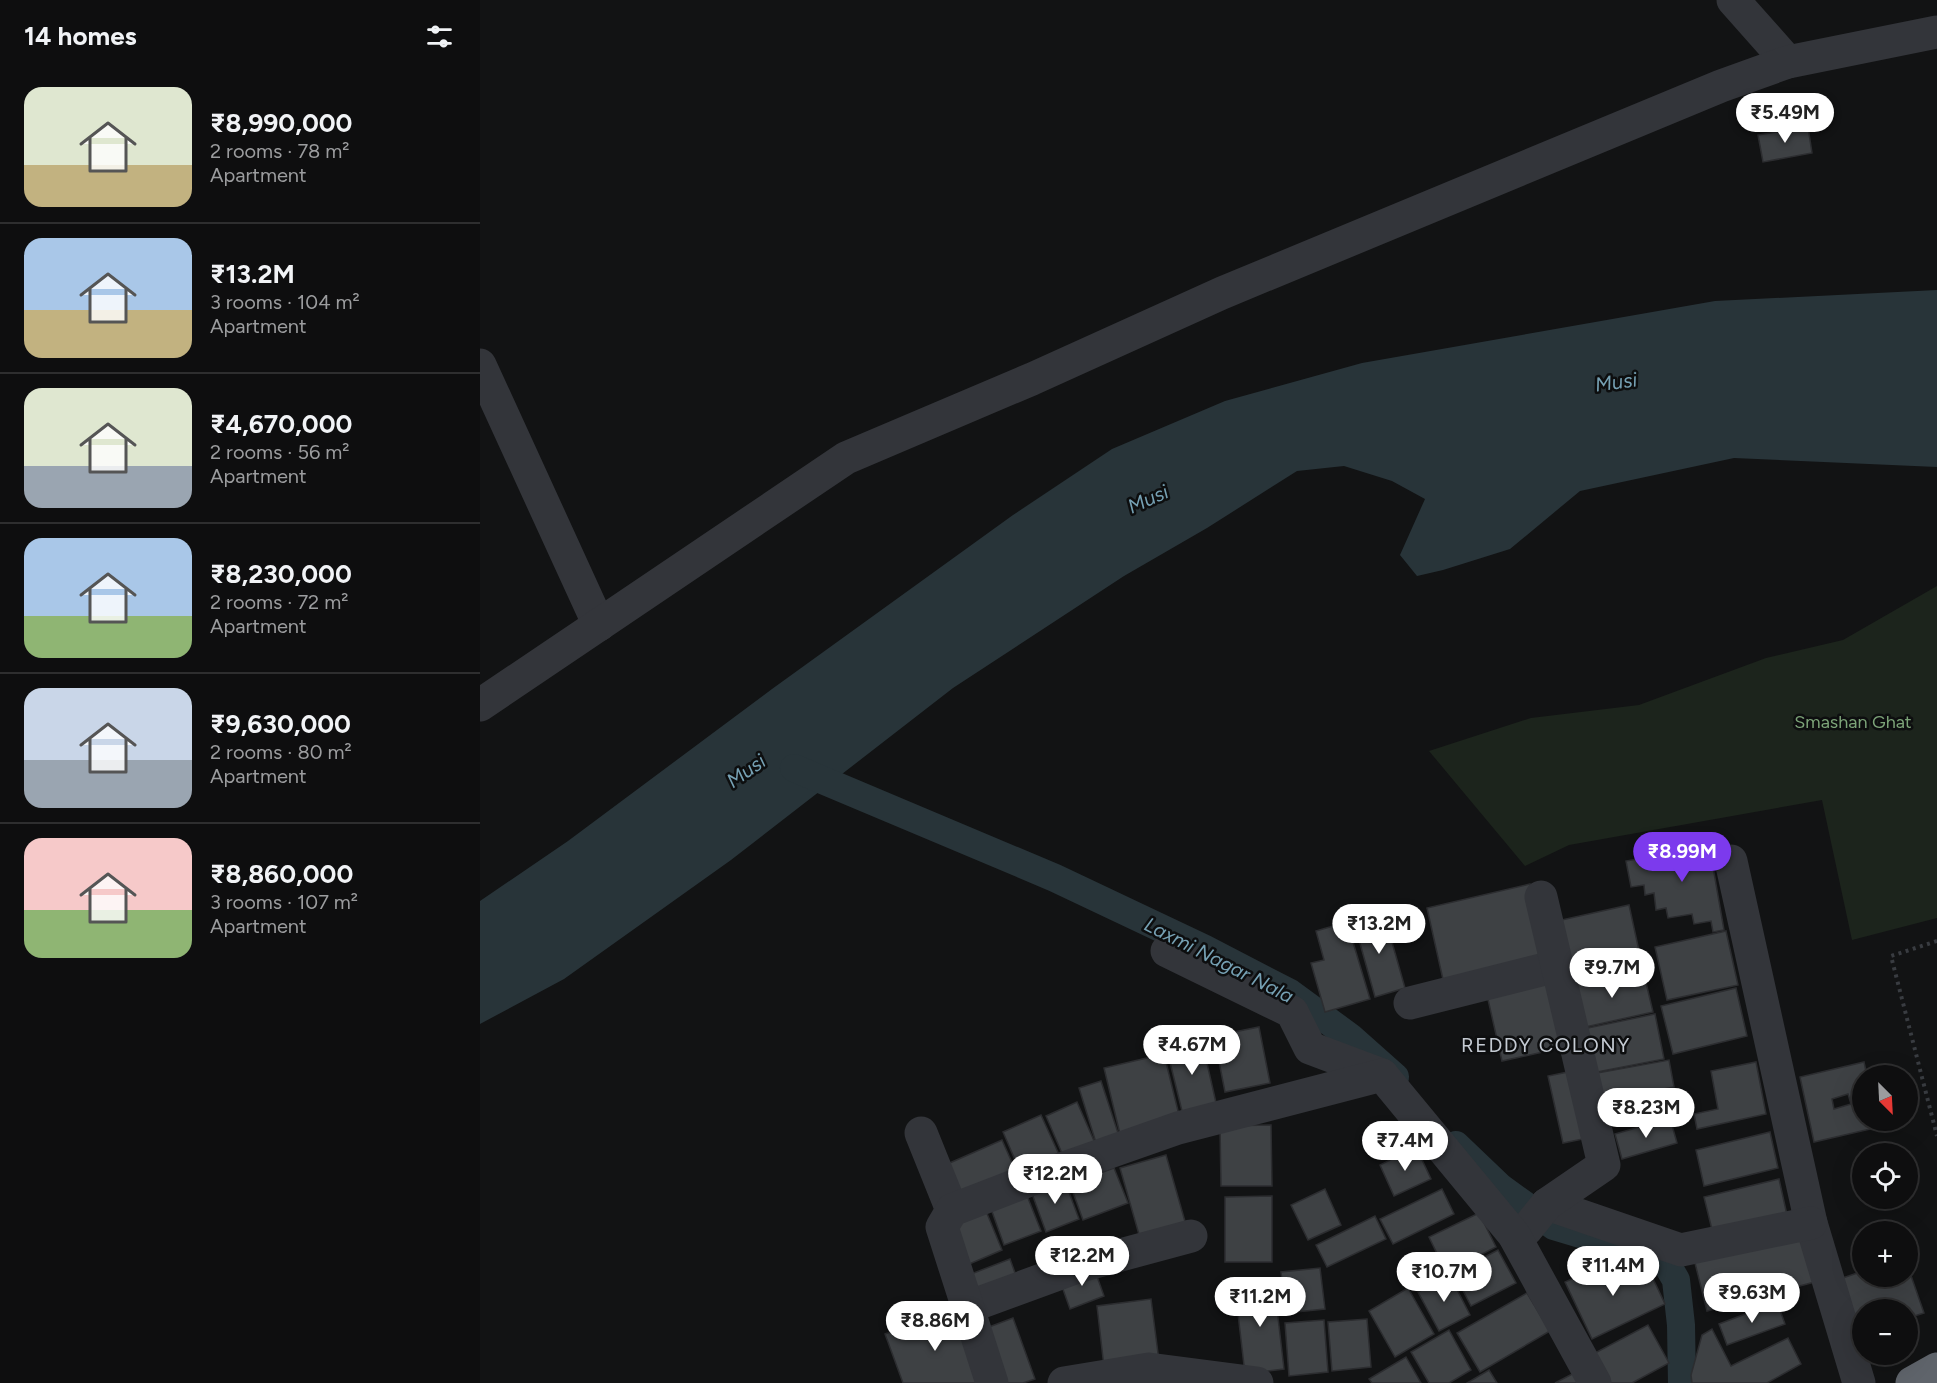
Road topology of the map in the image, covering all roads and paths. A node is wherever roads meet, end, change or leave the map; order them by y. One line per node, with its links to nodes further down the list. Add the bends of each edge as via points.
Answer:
1 (1733, 0): 3 (street)
2 (1937, 32): 3 (street)
3 (1788, 62): 5 (street, via 1709,90 1222,293 846,459)
4 (480, 365): 5 (street)
5 (598, 625): 6 (street)
6 (480, 705)
7 (1731, 861): 18 (street)
8 (1541, 897): 11 (street)
9 (1937, 941): 15 (path, via 1891,956)
10 (1167, 951): 13 (street, via 1292,1012 1310,1048)
11 (1557, 966): 12 (street); 16 (street, via 1604,1165)
12 (1410, 1003)
13 (1382, 1075): 17 (street, via 1178,1128); 19 (street)
14 (921, 1133): 17 (street)
15 (1937, 1136)
16 (1546, 1204): 18 (street, via 1681,1250); 19 (street, via 1526,1230)
17 (952, 1210): 21 (street, via 942,1227)
18 (1811, 1223): 28 (street)
19 (1514, 1235): 27 (street)
20 (1191, 1236): 21 (street, via 1080,1266)
21 (968, 1307): 24 (street)
22 (1937, 1369): 29 (highway)
23 (1151, 1376): 25 (street); 26 (street)
24 (992, 1383)
25 (1064, 1383)
26 (1257, 1383)
27 (1595, 1383)
28 (1858, 1383)
29 (1912, 1383)

